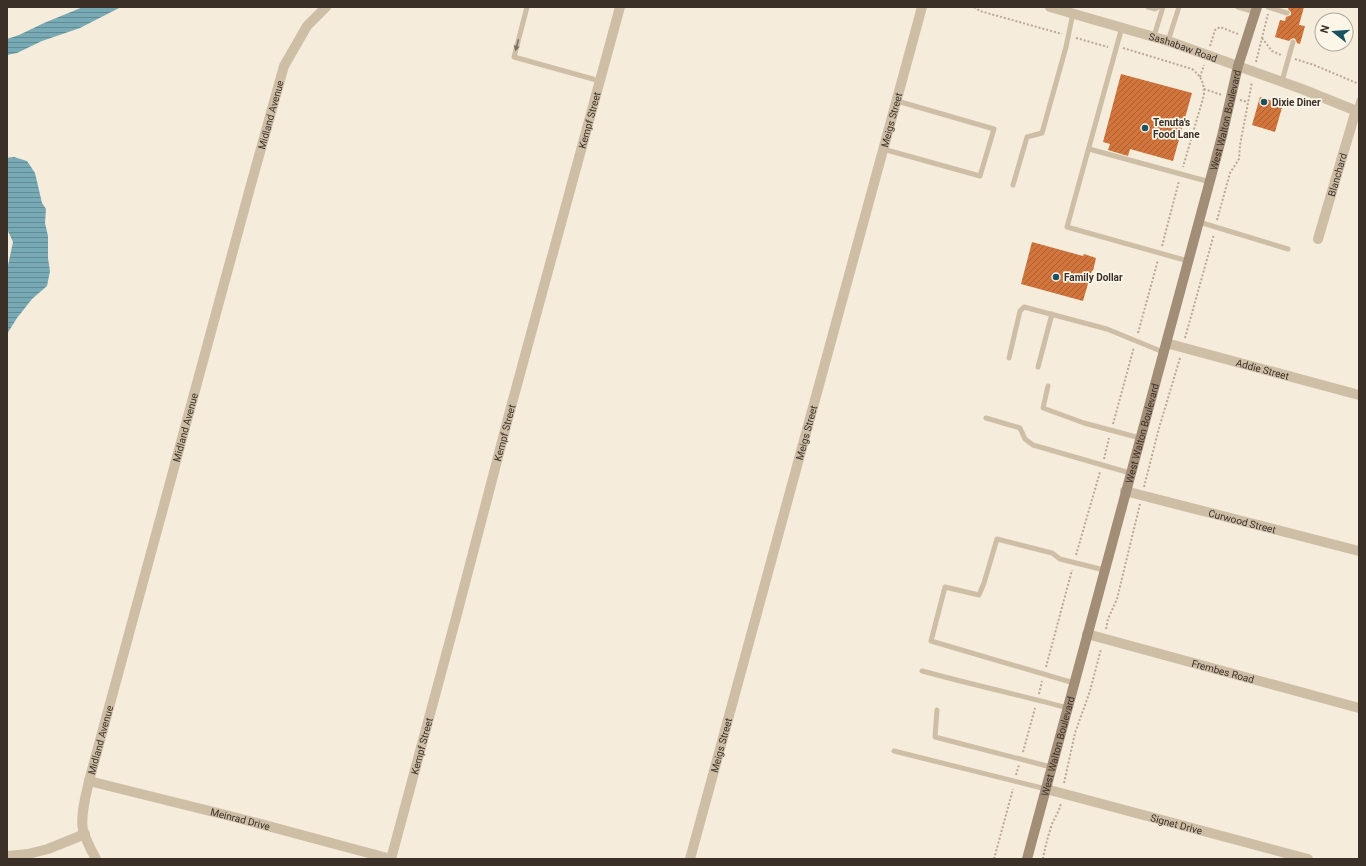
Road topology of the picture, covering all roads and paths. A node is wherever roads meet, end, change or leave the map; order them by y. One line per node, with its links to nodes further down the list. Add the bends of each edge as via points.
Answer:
1 (326, 7): 77 (street, Midland Avenue, via 307,26 284,66)
2 (527, 7): 29 (lane, one-way to 29, via 514,56)
3 (620, 7): 29 (street, Kempf Street)
4 (922, 7): 34 (street, Meigs Street)
5 (974, 7): 17 (path, via 980,11)
6 (1050, 7): 14 (street, Sashabaw Road)
7 (1148, 7): 8 (lane)
8 (1159, 7)
9 (1163, 7): 18 (lane)
10 (1179, 7): 21 (lane)
11 (1238, 7): 13 (lane)
12 (1269, 7): 15 (lane); 20 (path)
13 (1256, 9): 19 (main road, West Walton Boulevard)
14 (1074, 10): 16 (street, Sashabaw Road); 17 (lane)
15 (1287, 13)
16 (1122, 27): 18 (street, Sashabaw Road); 23 (lane)
17 (1068, 36): 23 (path); 40 (lane, via 1042,133 1027,137)
18 (1154, 36): 21 (street, Sashabaw Road)
19 (1247, 37): 25 (path, via 1220,27 1215,30); 27 (main road, West Walton Boulevard)
20 (1262, 38): 24 (path); 26 (path, via 1272,51)
21 (1168, 41): 25 (street, Sashabaw Road)
22 (1292, 42): 26 (lane)
23 (1116, 48): 28 (path, via 1192,69); 37 (lane)
24 (1258, 50)
25 (1207, 55): 27 (street, Sashabaw Road); 28 (path)
26 (1288, 57): 30 (lane); 31 (path, via 1314,64)
27 (1238, 66): 30 (street, Sashabaw Road); 39 (main road, West Walton Boulevard)
28 (1200, 77): 38 (path, via 1204,83 1204,96)
29 (600, 81): 84 (street, Kempf Street)
30 (1282, 81): 35 (street, Sashabaw Road)
31 (1359, 84)
32 (1251, 90): 42 (path, via 1239,159 1230,173)
33 (1359, 100): 35 (lane)
34 (896, 101): 36 (street, Meigs Street); 36 (lane, via 994,128 980,176)
35 (1357, 111): 43 (street, Blanchard)
36 (883, 149): 85 (street, Meigs Street)
37 (1089, 149): 38 (lane); 45 (lane, via 1067,227)
38 (1181, 174): 39 (lane); 45 (path)
39 (1210, 182): 41 (main road, West Walton Boulevard)
40 (1013, 185)
41 (1199, 222): 42 (lane); 46 (main road, West Walton Boulevard)
42 (1216, 227): 44 (lane); 50 (path)
43 (1318, 239)
44 (1288, 249)
45 (1160, 253): 46 (lane); 48 (path)
46 (1188, 261): 49 (main road, West Walton Boulevard)
47 (1052, 314): 48 (lane, via 1107,329); 51 (lane, via 1024,307 1020,311); 52 (lane)
48 (1136, 341): 49 (lane); 56 (path)
49 (1165, 347): 50 (street, Addie Street); 57 (main road, West Walton Boulevard)
50 (1182, 347): 54 (street, Addie Street); 61 (path)
51 (1009, 358)
52 (1038, 367)
53 (1048, 386): 56 (lane, via 1043,408)
54 (1359, 395)
55 (986, 418): 58 (lane, via 1020,428 1033,446)
56 (1111, 431): 57 (lane); 58 (path)
57 (1140, 438): 59 (main road, West Walton Boulevard)
58 (1102, 465): 59 (lane); 63 (path)
59 (1130, 473): 60 (main road, West Walton Boulevard)
60 (1125, 491): 61 (street, Curwood Street); 64 (main road, West Walton Boulevard)
61 (1142, 495): 62 (street, Curwood Street); 66 (path, via 1117,599)
62 (1359, 551)
63 (1074, 562): 64 (lane); 68 (path); 68 (lane, via 1060,559 1052,553 997,539 979,595 945,587 931,641)
64 (1104, 570): 65 (main road, West Walton Boulevard)
65 (1087, 634): 66 (street, Frembes Road); 69 (main road, West Walton Boulevard)
66 (1103, 639): 72 (street, Frembes Road); 80 (path, via 1090,691 1075,733)
67 (922, 671): 70 (lane)
68 (1044, 675): 69 (lane); 70 (path)
69 (1074, 684): 71 (main road, West Walton Boulevard)
70 (1037, 699): 71 (lane); 75 (path)
71 (1068, 708): 76 (main road, West Walton Boulevard)
72 (1359, 708)
73 (937, 710): 75 (lane, via 935,737)
74 (894, 751): 78 (lane)
75 (1021, 759): 76 (lane); 78 (path)
76 (1051, 767): 79 (main road, West Walton Boulevard)
77 (90, 781): 81 (street, Midland Avenue, via 83,809); 84 (street, Meinrad Drive)
78 (1015, 781): 79 (lane); 86 (path)
79 (1046, 789): 80 (street, Signet Drive); 87 (main road, West Walton Boulevard)
80 (1062, 793): 88 (path, via 1059,811); 89 (street, Signet Drive)
81 (85, 834): 82 (street, via 48,849); 83 (street, Midland Avenue)
82 (7, 856)
83 (96, 859)
84 (391, 859)
85 (690, 859)
86 (994, 859)
87 (1027, 859)
88 (1042, 859)
89 (1308, 859)

